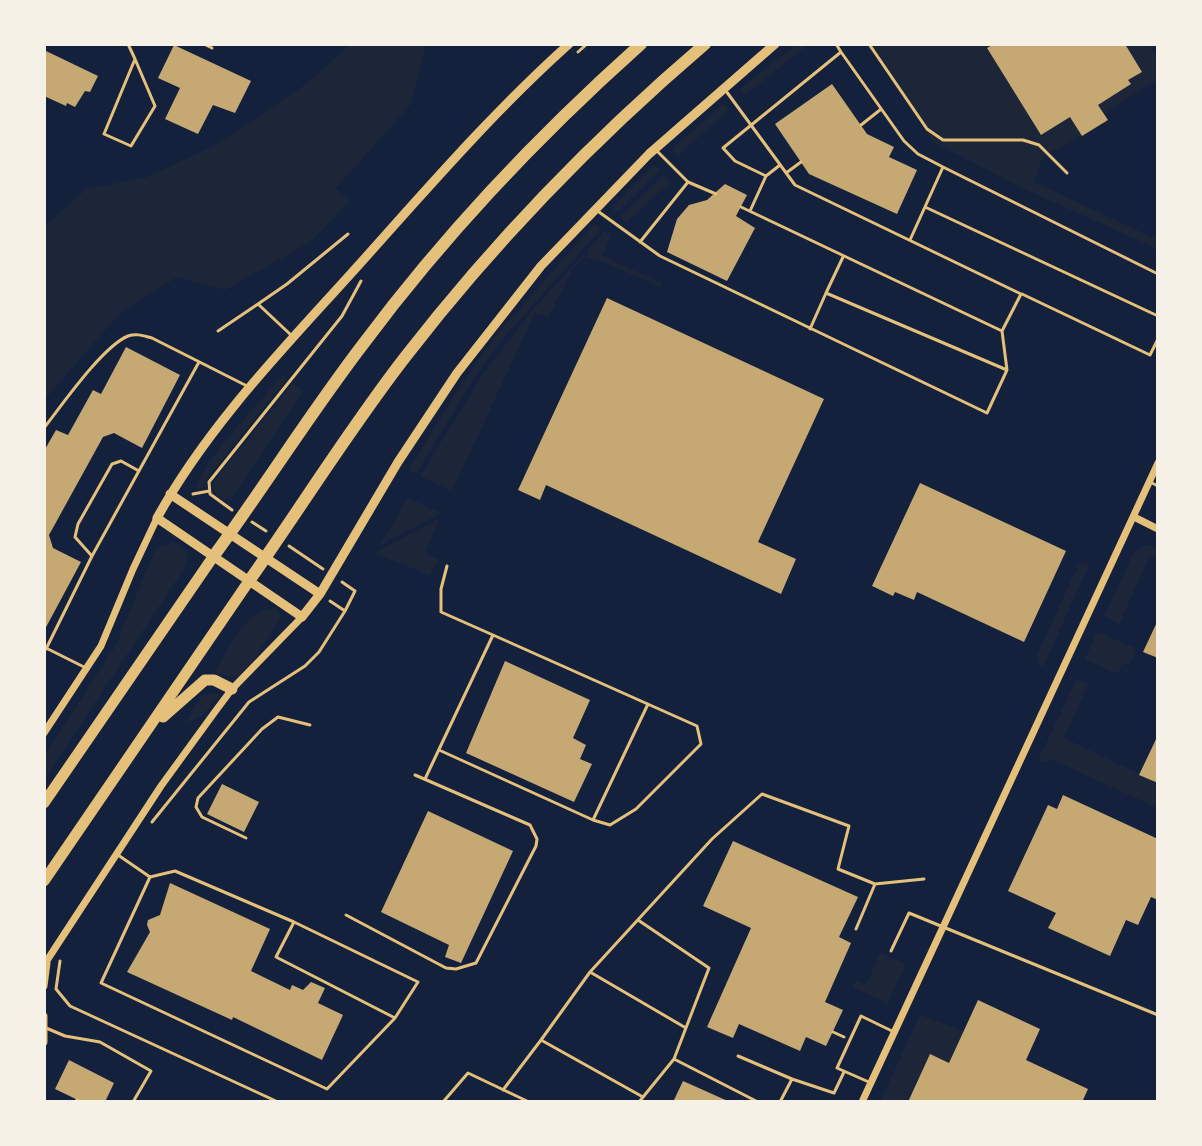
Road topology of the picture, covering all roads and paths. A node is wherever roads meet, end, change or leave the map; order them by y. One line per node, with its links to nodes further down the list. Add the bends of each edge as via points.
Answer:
1 (128, 44): 13 (lane)
2 (204, 44): 10 (lane)
3 (569, 44): 44 (street, via 455,159)
4 (587, 44): 12 (path)
5 (641, 44): 58 (highway, via 529,149 439,248 341,374)
6 (705, 44): 62 (highway, via 587,151 480,265 381,390)
7 (775, 44): 14 (street)
8 (836, 44): 11 (lane)
9 (869, 44): 23 (path, via 927,129 943,140 1023,140 1039,145)
10 (212, 48)
11 (841, 52): 15 (lane); 16 (lane)
12 (577, 53)
13 (135, 59): 13 (lane, via 155,106 131,146 104,134)
14 (723, 88): 16 (lane); 18 (street)
15 (882, 109): 17 (lane); 21 (lane, via 904,141)
16 (751, 123): 20 (lane); 24 (lane, via 723,148 735,161)
17 (861, 125)
18 (655, 149): 25 (lane); 29 (street)
19 (801, 162): 22 (lane)
20 (780, 165): 22 (lane); 24 (lane)
21 (943, 167): 28 (lane); 35 (lane)
22 (786, 173): 32 (lane, via 795,185)
23 (1067, 173)
24 (766, 176): 30 (lane)
25 (688, 182): 26 (lane); 33 (lane)
26 (716, 194)
27 (741, 207): 30 (lane)
28 (925, 207): 32 (lane); 40 (lane)
29 (596, 210): 33 (lane); 67 (street, via 541,266 457,373)
30 (750, 211): 34 (lane)
31 (348, 234): 39 (lane)
32 (910, 240): 38 (lane)
33 (640, 242): 41 (lane)
34 (843, 256): 37 (lane); 43 (lane)
35 (1158, 274)
36 (365, 275): 54 (path, via 342,316 211,478 209,491)
37 (826, 293): 41 (lane); 47 (lane)
38 (1021, 294): 43 (lane); 45 (lane, via 1150,355)
39 (258, 304): 42 (lane); 44 (lane)
40 (1158, 316)
41 (810, 329): 47 (lane, via 987,413)
42 (218, 331)
43 (1002, 331): 47 (lane)
44 (294, 337): 48 (street)
45 (1158, 339)
46 (199, 362): 48 (lane); 49 (lane, via 152,338 130,336 84,377); 51 (lane)
47 (1007, 370)
48 (250, 387): 53 (street)
49 (44, 428)
50 (1158, 463): 52 (street)
51 (139, 471): 60 (lane); 60 (lane, via 121,461 112,464 78,524 75,537)
52 (1154, 484): 55 (street)
53 (170, 494): 56 (street); 58 (street)
54 (219, 501)
55 (1134, 517): 57 (street); 92 (street)
56 (157, 518): 61 (street); 72 (street)
57 (1158, 529)
58 (230, 534): 61 (highway); 62 (street)
59 (297, 551): 63 (path)
60 (92, 556): 71 (lane)
61 (213, 557): 65 (street); 81 (main road)
62 (266, 558): 65 (highway); 67 (street)
63 (313, 562)
64 (447, 566): 70 (lane, via 441,612)
65 (249, 581): 69 (street); 77 (main road)
66 (351, 589): 68 (path, via 355,595)
67 (320, 594): 69 (street)
68 (345, 611)
69 (302, 617): 73 (street)
70 (493, 635): 74 (lane); 78 (lane)
71 (45, 648): 72 (lane)
72 (88, 669): 76 (street)
73 (232, 689): 77 (main road, via 214,680 201,681); 84 (street)
74 (648, 704): 82 (lane); 82 (lane, via 697,726 701,744 636,809 610,825)
75 (310, 725): 83 (lane, via 278,717 198,798 202,817)
76 (44, 733)
77 (145, 734): 87 (main road)
78 (439, 750): 80 (lane); 82 (lane)
79 (415, 775): 80 (lane)
80 (425, 779): 89 (lane, via 530,825 537,839 476,963 446,968)
81 (44, 803)
82 (593, 820)
83 (246, 838)
84 (116, 854): 85 (lane); 95 (street)
85 (150, 877): 91 (lane, via 175,871); 100 (lane, via 101,983 327,1089)
86 (924, 879): 88 (lane)
87 (44, 881)
88 (875, 884): 90 (lane, via 838,869 849,826 762,794 712,839); 93 (lane)
89 (346, 915)
90 (638, 920): 96 (lane); 102 (lane, via 709,968)
91 (294, 922): 100 (lane, via 276,957); 100 (lane, via 418,982)
92 (943, 926): 94 (lane, via 909,913); 98 (lane); 103 (street)
93 (856, 929)
94 (891, 951)
95 (46, 963): 97 (street)
96 (590, 972): 102 (lane); 104 (lane)
97 (44, 986)
98 (1158, 1015)
99 (44, 1016): 101 (street)
100 (395, 1018)
101 (46, 1028): 105 (street); 113 (lane, via 100,1042 151,1071)
102 (686, 1028): 107 (lane)
103 (894, 1032): 108 (lane, via 861,1016 837,1068); 110 (street)
104 (541, 1040): 111 (lane); 112 (lane)
105 (44, 1042)
106 (738, 1056): 109 (lane)
107 (674, 1059): 112 (lane); 117 (lane)
108 (845, 1071): 109 (lane, via 834,1093); 110 (lane)
109 (792, 1079): 118 (lane)
110 (871, 1083): 119 (street)
111 (503, 1090): 114 (lane, via 468,1073); 115 (lane)
112 (643, 1097): 116 (lane)
113 (133, 1102)
114 (443, 1102)
115 (529, 1102)
116 (639, 1102)
117 (758, 1102)
118 (780, 1102)
119 (862, 1102)

